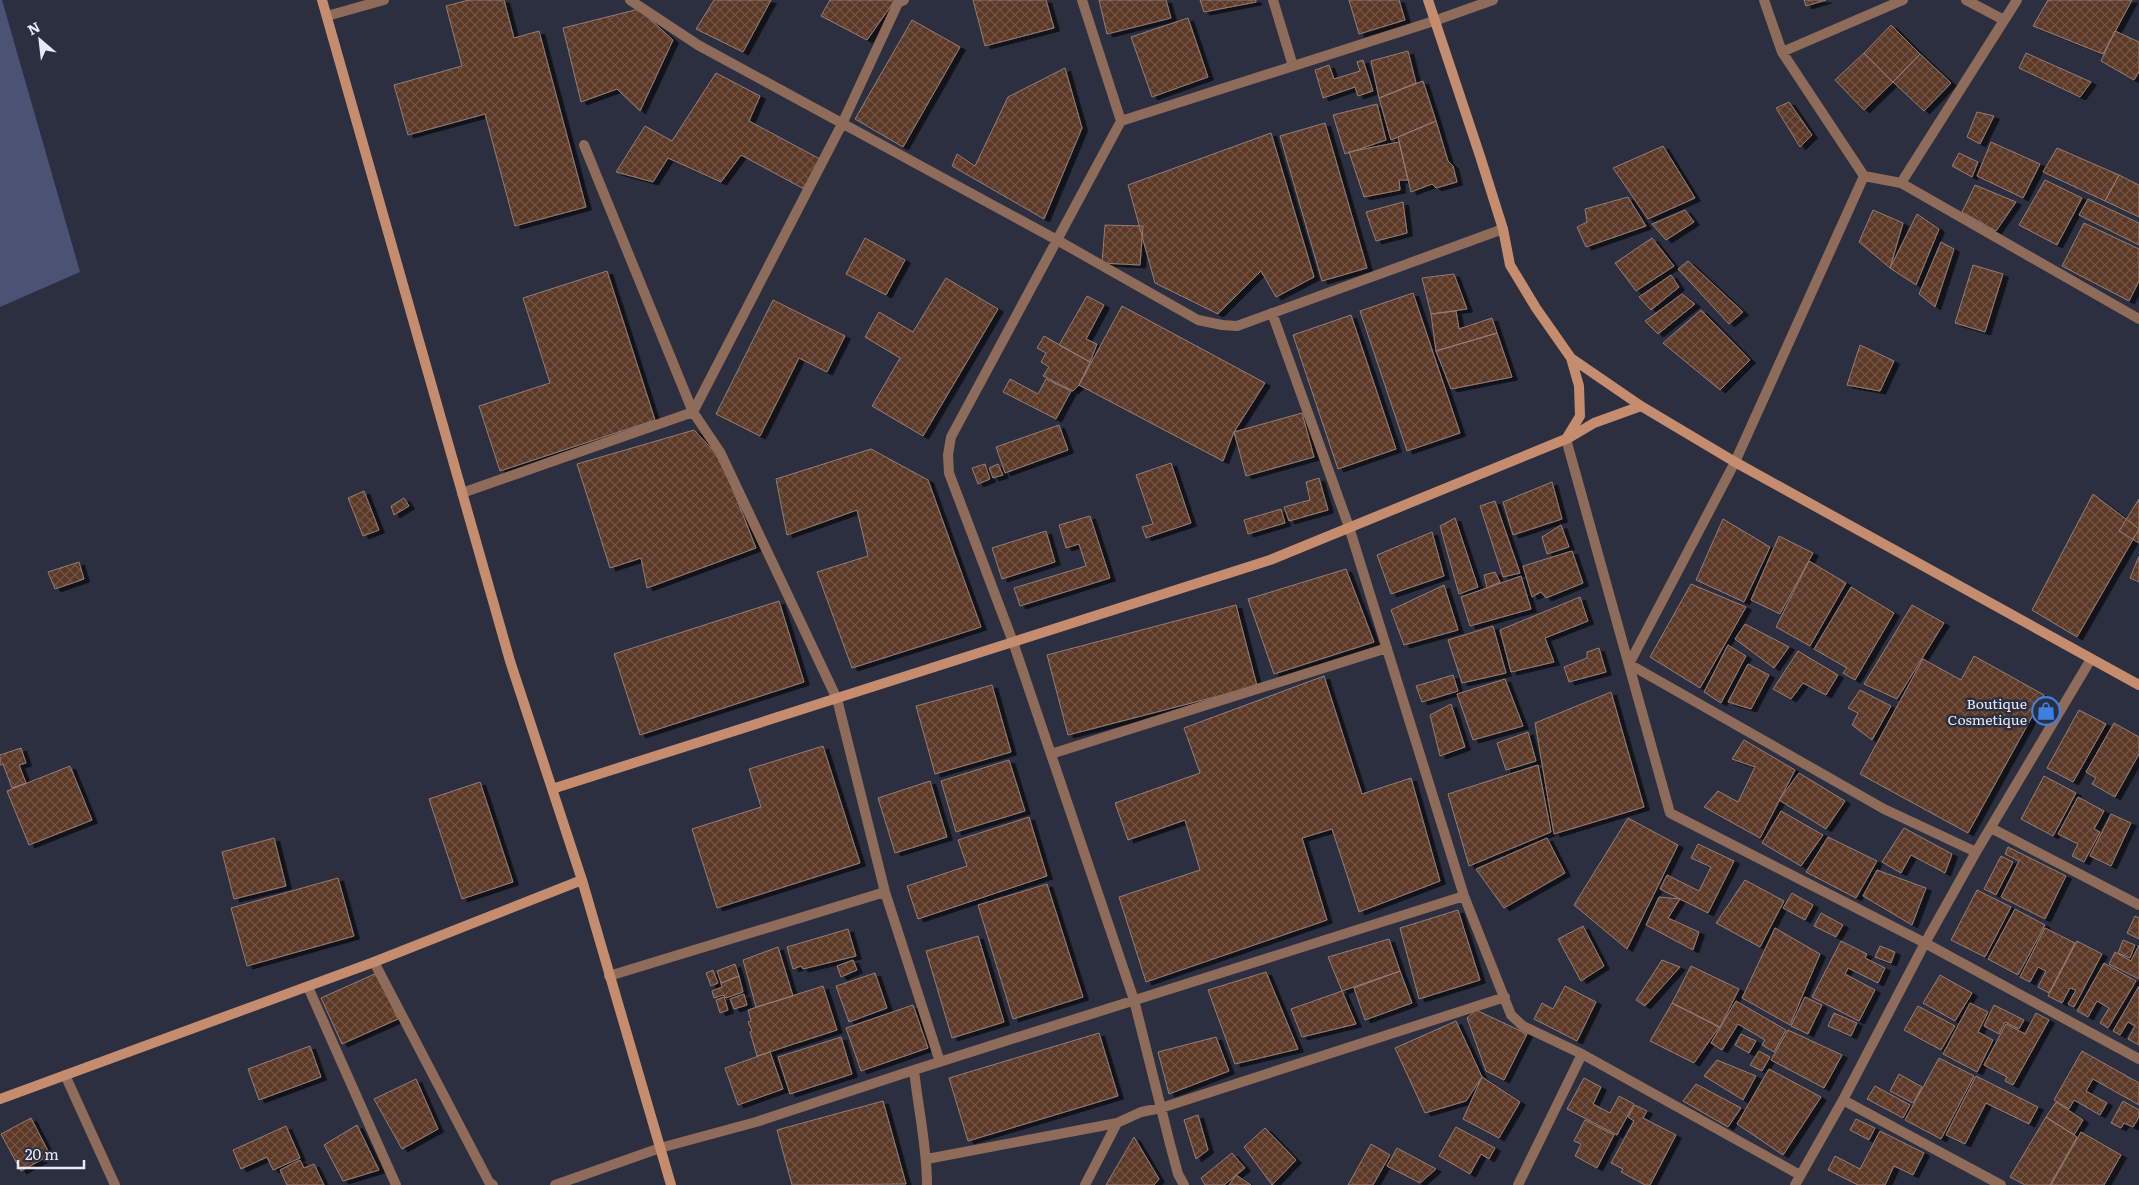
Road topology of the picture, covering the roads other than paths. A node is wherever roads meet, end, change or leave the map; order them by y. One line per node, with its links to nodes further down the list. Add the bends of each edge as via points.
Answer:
1 (322, 0): 13 (street)
2 (384, 0): 13 (street)
3 (630, 0): 19 (street, via 698,45)
4 (904, 0): 19 (street, via 898,4)
5 (1082, 0): 18 (street)
6 (1273, 0): 17 (street)
7 (1428, 0): 15 (street)
8 (1493, 0): 15 (street)
9 (1764, 0): 16 (street)
10 (1903, 0): 16 (street)
11 (1966, 0): 14 (street)
12 (2017, 0): 14 (street)
13 (327, 16): 32 (street)
14 (2004, 20): 22 (street)
15 (1434, 21): 17 (street); 23 (street)
16 (1782, 52): 21 (street)
17 (1293, 66): 18 (street)
18 (1121, 121): 24 (street)
19 (842, 124): 24 (street); 29 (street)
20 (584, 145): 29 (street)
21 (1864, 176): 22 (street); 31 (street)
22 (1900, 183): 26 (street)
23 (1503, 229): 25 (street); 27 (street, via 1510,265)
24 (1057, 240): 25 (street, via 1198,320 1237,326); 34 (street, via 951,437 948,455 949,473)
25 (1272, 313): 33 (street)
26 (2139, 319)
27 (1571, 358): 28 (street); 30 (street, via 1579,386 1580,416)
28 (1641, 406): 30 (street, via 1594,423); 31 (street)
29 (693, 412): 32 (street); 39 (street, via 720,452)
30 (1566, 439): 33 (street); 37 (street)
31 (1735, 462): 36 (street); 37 (street)
32 (462, 492): 41 (street, via 510,661)
33 (1349, 528): 34 (street, via 1270,560); 35 (street)
34 (1013, 642): 39 (street); 40 (street)
35 (1387, 648): 40 (street); 46 (street)
36 (2091, 659): 38 (street); 42 (street)
37 (1629, 664): 43 (street, via 1884,809); 48 (street, via 1670,813)
38 (2139, 685)
39 (836, 699): 41 (street); 45 (street)
40 (1051, 754): 53 (street)
41 (552, 789): 44 (street)
42 (1991, 828): 43 (street); 47 (street)
43 (1976, 852): 48 (street)
44 (582, 880): 49 (street); 50 (street)
45 (886, 892): 50 (street); 56 (street)
46 (1464, 896): 52 (street); 53 (street)
47 (2139, 905)
48 (1925, 943): 55 (street); 60 (street)
49 (374, 962): 51 (street); 68 (street, via 489,1182)
50 (609, 976): 63 (street)
51 (308, 987): 58 (street); 67 (street)
52 (1505, 997): 54 (street, via 1511,1015 1523,1026); 61 (street)
53 (1134, 1000): 56 (street); 61 (street)
54 (1582, 1054): 65 (street); 74 (street)
55 (2139, 1059)
56 (940, 1062): 57 (street)
57 (914, 1070): 63 (street, via 756,1122); 64 (street)
58 (65, 1075): 59 (street); 66 (street)
59 (0, 1098)
60 (1843, 1100): 65 (street); 76 (street)
61 (1161, 1108): 62 (street, via 1141,1112); 73 (street, via 1178,1174)
62 (1117, 1123): 64 (street); 72 (street)
63 (660, 1148): 69 (street); 70 (street)
64 (927, 1158): 71 (street)
65 (1800, 1175): 75 (street)
66 (115, 1185)
67 (396, 1185)
68 (494, 1185)
69 (554, 1185)
70 (671, 1185)
71 (927, 1185)
72 (1085, 1185)
73 (1184, 1185)
74 (1518, 1185)
75 (1794, 1185)
76 (2001, 1185)

